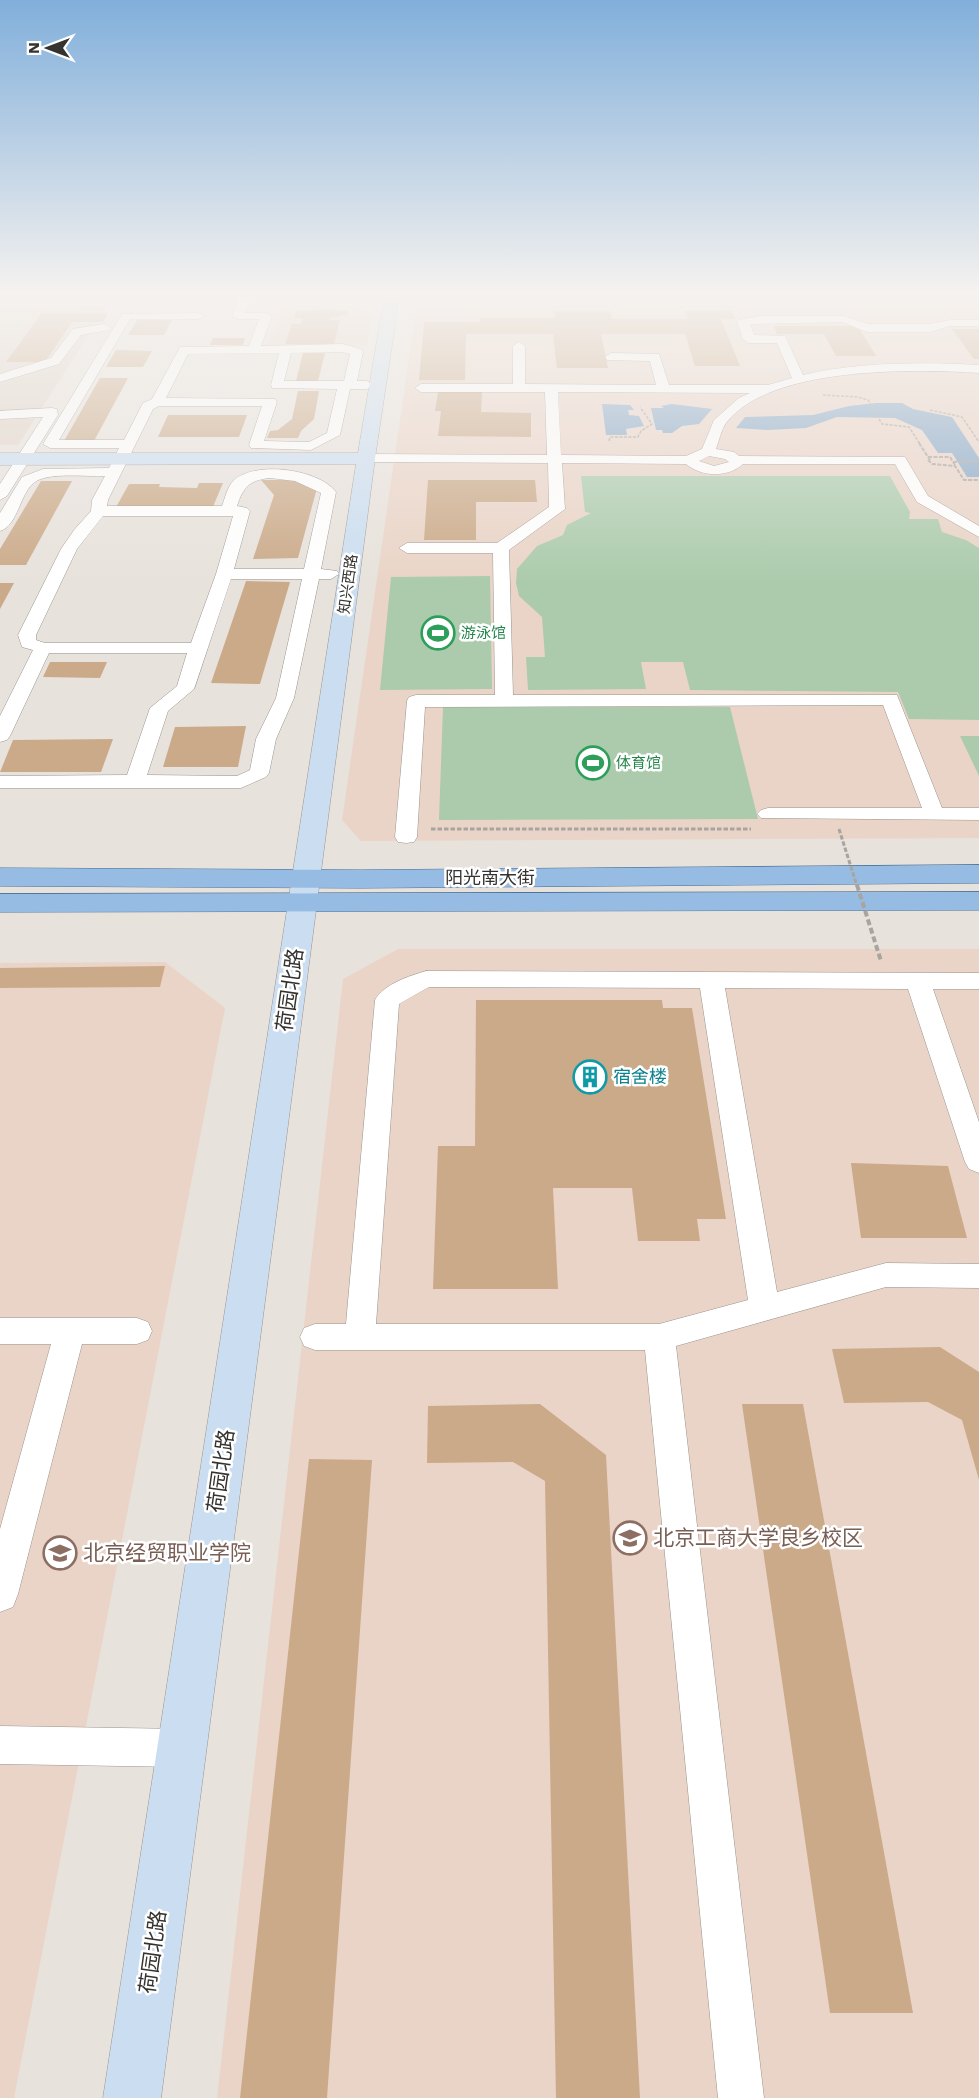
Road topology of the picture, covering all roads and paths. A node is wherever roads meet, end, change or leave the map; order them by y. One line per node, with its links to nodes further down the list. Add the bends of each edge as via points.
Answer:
1 (83, 388): 21 (street, via 50,444)
2 (164, 388): 14 (street)
3 (276, 388): 15 (street)
4 (346, 388): 15 (street, via 333,435 311,446 256,445)
5 (378, 388): 22 (street, 知兴西路)
6 (421, 388): 7 (street)
7 (519, 388): 8 (street)
8 (551, 388): 9 (street); 25 (street)
9 (609, 388): 11 (street); 19 (path, via 611,402 639,405 652,424 638,437 610,437)
10 (775, 388): 12 (street)
11 (664, 389): 12 (street)
12 (772, 389): 20 (street, via 728,411 709,438)
13 (868, 400): 26 (path, via 882,424 909,428)
14 (157, 402): 15 (street); 21 (street, via 148,406)
15 (270, 402)
16 (930, 410): 18 (path, via 962,417)
17 (0, 415): 24 (street, via 55,407)
18 (979, 442)
19 (608, 448)
20 (708, 452): 27 (street, via 695,454); 28 (street, via 723,453)
21 (122, 458): 22 (street); 24 (street); 36 (street, via 100,500); 37 (street, via 43,473 27,480)
22 (366, 458): 25 (street); 57 (street, 知兴西路)
23 (0, 459): 24 (street)
24 (23, 459): 32 (street)
25 (554, 459): 27 (street); 40 (street, via 557,509)
26 (929, 459): 29 (path); 31 (path, via 932,464); 31 (path, via 950,457)
27 (690, 460): 28 (street, via 701,468 716,470 734,466)
28 (736, 460): 29 (street)
29 (900, 460): 38 (street, via 922,499)
30 (979, 461): 31 (path)
31 (955, 463): 33 (path, via 964,480)
32 (6, 476): 34 (street)
33 (979, 480)
34 (0, 496)
35 (228, 511): 36 (street); 41 (street, via 242,511); 42 (street, via 237,486 257,475 300,475 321,483 329,492)
36 (98, 512): 44 (street, via 77,536 27,635 28,643)
37 (0, 526)
38 (979, 532)
39 (407, 548): 40 (street)
40 (501, 548): 46 (street)
41 (224, 574): 42 (street); 45 (street)
42 (312, 574): 43 (street); 48 (street, via 285,698 266,739 259,773 241,782)
43 (332, 574)
44 (43, 648): 45 (street); 47 (street)
45 (198, 648): 48 (street, via 185,689 159,708)
46 (504, 700): 50 (street, via 890,699); 54 (street, via 416,700)
47 (0, 736)
48 (135, 781): 49 (street)
49 (0, 782)
50 (934, 813): 51 (street); 52 (street)
51 (979, 814)
52 (763, 821): 54 (path)
53 (828, 829): 60 (path, bridge, via 839,829)
54 (406, 833)
55 (979, 874): 57 (main road, 阳光南大街)
56 (0, 877): 57 (main road, 阳光南大街)
57 (305, 891): 58 (main road, 阳光南大街); 59 (main road, 阳光南大街); 75 (street, 荷园北路)
58 (979, 901)
59 (0, 903)
60 (881, 961)
61 (711, 980): 62 (street); 66 (street); 71 (street, via 426,979 387,1000)
62 (918, 981): 63 (street); 64 (street)
63 (979, 981)
64 (979, 1162)
65 (979, 1276): 66 (street, via 886,1275)
66 (765, 1308): 72 (street)
67 (0, 1331): 68 (street)
68 (70, 1331): 69 (street); 73 (street)
69 (137, 1331)
70 (315, 1336): 71 (street)
71 (360, 1336): 72 (street)
72 (660, 1336): 77 (street)
73 (0, 1594)
74 (0, 1745): 75 (street)
75 (182, 1748): 76 (street, 荷园北路)
76 (132, 2098)
77 (741, 2098)

